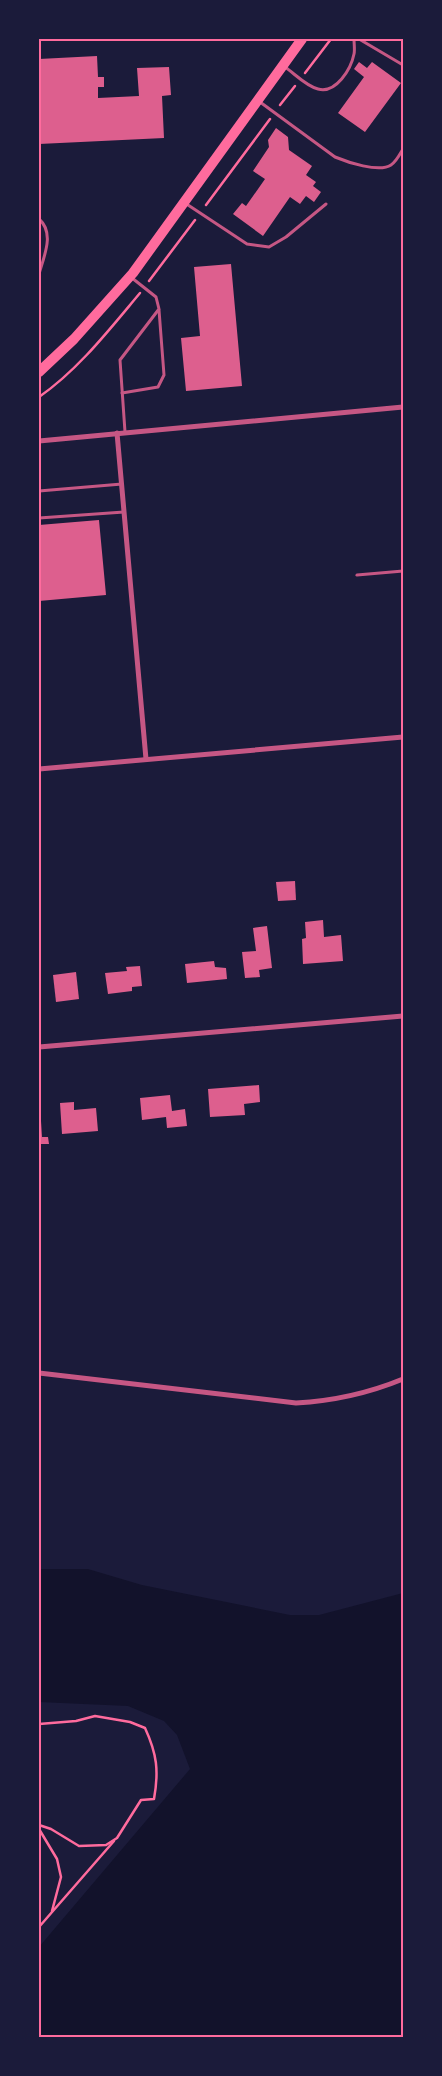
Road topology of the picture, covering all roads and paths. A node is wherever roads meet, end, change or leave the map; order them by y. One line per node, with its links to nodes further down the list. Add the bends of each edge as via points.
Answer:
1 (302, 39): 5 (main road)
2 (331, 39): 7 (path)
3 (354, 39): 7 (lane, via 354,54 349,68 335,85 318,90)
4 (359, 39): 6 (lane)
5 (283, 65): 7 (lane); 8 (main road)
6 (403, 65)
7 (301, 78): 9 (path)
8 (258, 100): 9 (lane); 11 (main road)
9 (274, 112): 10 (lane, via 335,157 344,160 386,168); 13 (path)
10 (403, 149)
11 (184, 202): 13 (lane); 16 (main road)
12 (326, 204): 13 (lane, via 269,247 247,244)
13 (200, 213): 17 (path)
14 (39, 218): 15 (lane, via 48,239)
15 (39, 274)
16 (130, 277): 17 (lane); 19 (main road)
17 (144, 288): 18 (lane, via 156,298); 21 (path, via 100,342)
18 (159, 309): 20 (lane, via 120,360); 20 (lane, via 164,374 161,381 158,387)
19 (39, 372)
20 (122, 393): 23 (lane)
21 (39, 397)
22 (403, 407): 23 (street)
23 (125, 432): 24 (street)
24 (117, 433): 25 (street); 26 (street)
25 (39, 441)
26 (122, 484): 27 (lane); 28 (street)
27 (39, 491)
28 (124, 512): 29 (lane); 33 (street)
29 (39, 518)
30 (403, 571): 31 (lane)
31 (357, 575)
32 (403, 737): 33 (street)
33 (146, 759): 34 (street)
34 (39, 769)
35 (403, 1016): 36 (street)
36 (39, 1047)
37 (39, 1374): 38 (street, via 296,1403 366,1392)
38 (403, 1379)
39 (39, 1724): 42 (path, via 95,1716 145,1728 154,1749 157,1768 154,1799 141,1800)
40 (39, 1825): 42 (path, via 79,1846 106,1845)
41 (39, 1829): 43 (path, via 57,1859 61,1877)
42 (117, 1838): 43 (path)
43 (51, 1912): 44 (path)
44 (39, 1927)

